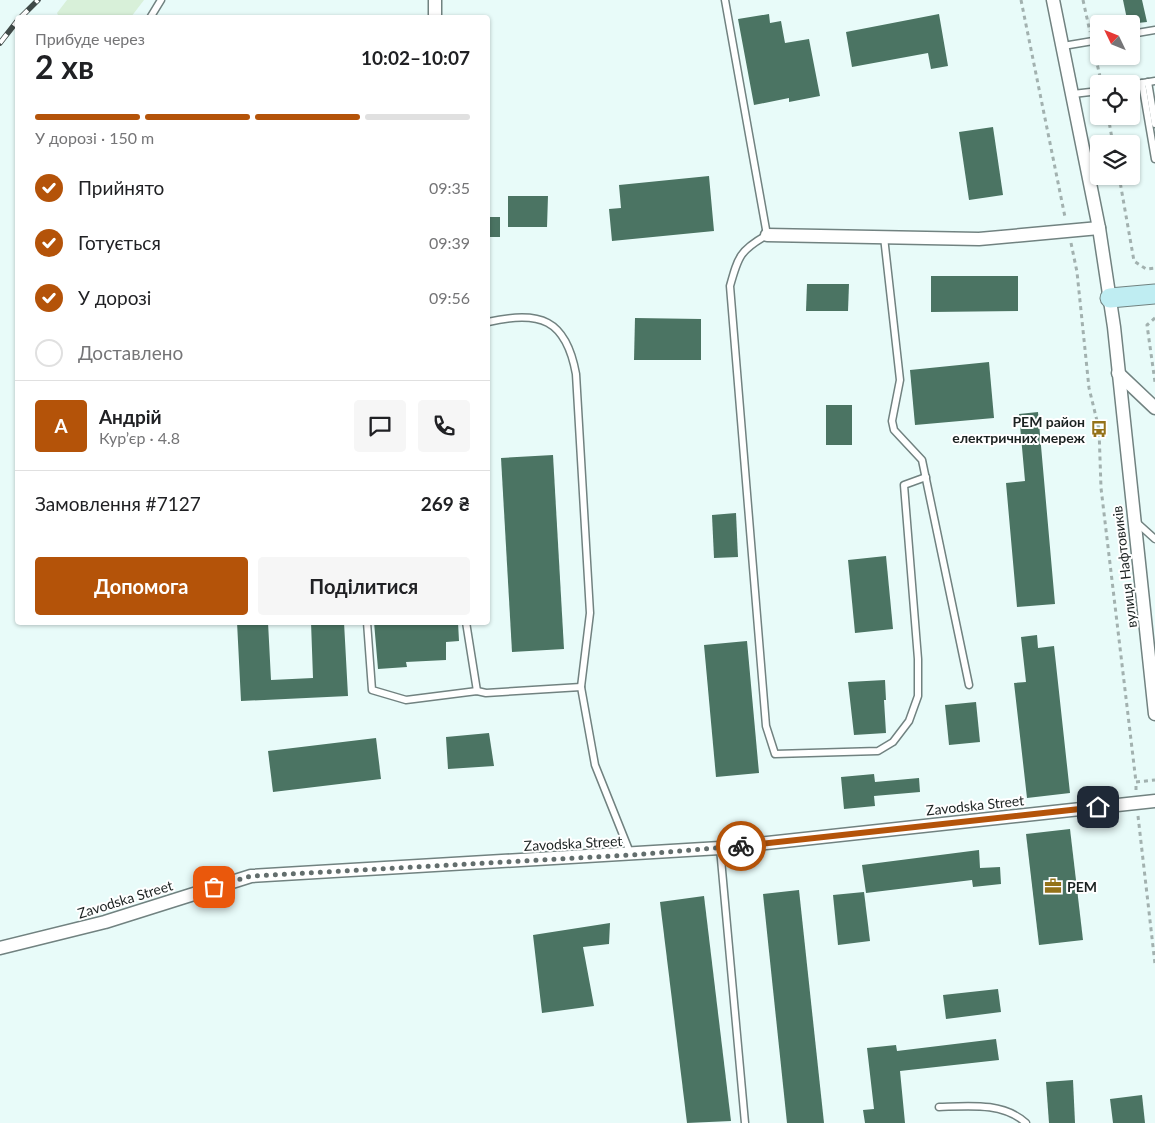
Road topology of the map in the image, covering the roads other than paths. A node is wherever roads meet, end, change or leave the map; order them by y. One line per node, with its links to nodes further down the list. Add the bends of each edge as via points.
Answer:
1 (161, 0): 5 (lane)
2 (435, 0): 6 (street)
3 (725, 0): 17 (lane)
4 (1053, 0): 10 (street, вулиця Нафтовиків)
5 (152, 15)
6 (435, 15)
7 (1155, 30): 8 (lane)
8 (1140, 32)
9 (1090, 42): 10 (lane)
10 (1063, 46): 13 (street, вулиця Нафтовиків)
11 (1148, 82): 14 (lane); 15 (lane)
12 (1090, 92): 13 (lane)
13 (1074, 94): 16 (street, вулиця Нафтовиків)
14 (1155, 124)
15 (1155, 159)
16 (1099, 228): 18 (street, via 979,239); 20 (street, вулиця Нафтовиків)
17 (767, 235): 18 (street); 24 (lane, via 737,259 730,286 766,726 775,754 878,750 894,742 909,721 918,696 918,659 904,485)
18 (884, 237): 24 (lane, via 900,380 892,420 894,430 922,460)
19 (1155, 294): 20 (main road)
20 (1110, 298): 22 (street, вулиця Нафтовиків)
21 (490, 322): 31 (lane, via 513,316 541,319 564,335 572,352 590,613)
22 (1118, 373): 23 (street); 25 (street, вулиця Нафтовиків)
23 (1155, 408)
24 (926, 476): 30 (lane)
25 (1133, 519): 26 (lane); 29 (street, вулиця Нафтовиків)
26 (1155, 539)
27 (367, 625): 32 (lane, via 372,690 406,700)
28 (466, 625): 32 (lane)
29 (1153, 673): 33 (street, вулиця Нафтовиків)
30 (969, 685)
31 (581, 687): 32 (lane); 36 (lane, via 595,765)
32 (477, 691)
33 (1155, 714)
34 (1155, 801): 35 (street, Zavodska Street)
35 (720, 848): 36 (street, Zavodska Street); 39 (lane)
36 (631, 855): 37 (street, Zavodska Street, via 251,876 105,922)
37 (0, 948)
38 (939, 1107): 40 (lane, via 992,1107 1009,1112)
39 (745, 1123)
40 (1026, 1123)

